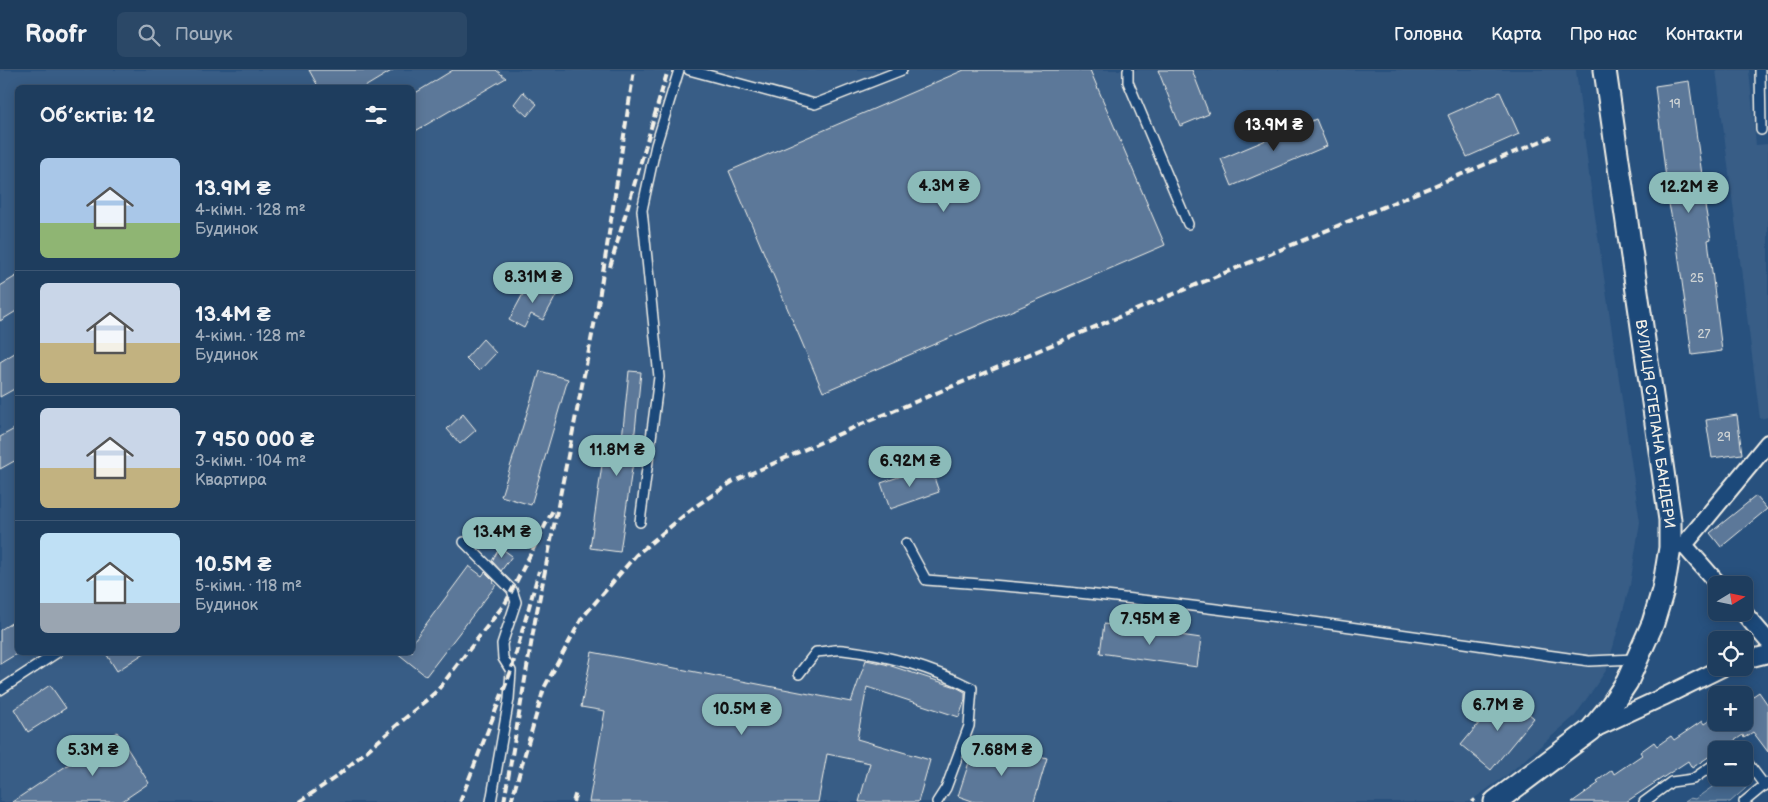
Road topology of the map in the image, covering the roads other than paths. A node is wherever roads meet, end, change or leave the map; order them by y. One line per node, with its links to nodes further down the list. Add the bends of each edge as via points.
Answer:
1 (679, 70): 10 (lane, via 656,145 642,210 659,377)
2 (690, 70): 3 (lane, via 815,104)
3 (902, 70)
4 (1128, 70): 8 (lane, via 1128,82)
5 (1605, 70): 13 (street, ВУЛИЦЯ СТЕПАНА БАНДЕРИ, via 1670,520)
6 (1760, 70): 7 (lane)
7 (1761, 130)
8 (1188, 224)
9 (1768, 443): 13 (street)
10 (640, 522)
11 (464, 542): 29 (lane, via 512,590 516,602 502,644 503,658 511,671 509,700)
12 (906, 543): 20 (lane, via 926,580 1237,611 1589,661)
13 (1677, 546): 14 (street); 20 (street, ВУЛИЦЯ СТЕПАНА БАНДЕРИ, via 1653,624)
14 (1709, 576)
15 (1751, 621): 16 (street)
16 (1768, 641)
17 (1768, 654): 19 (street)
18 (53, 655): 23 (lane)
19 (1753, 658)
20 (1638, 659): 24 (street, ВУЛИЦЯ СТЕПАНА БАНДЕРИ, via 1627,682)
21 (799, 674): 30 (lane, via 816,652 841,650 904,663 947,676 972,688 969,726 946,788)
22 (1708, 675): 24 (street)
23 (0, 690)
24 (1592, 730): 28 (street, ВУЛИЦЯ СТЕПАНА БАНДЕРИ)
25 (1708, 769): 31 (lane, via 1693,779 1671,782)
26 (1753, 769): 27 (lane)
27 (1766, 784): 32 (lane)
28 (1487, 799)
29 (491, 802)
30 (937, 802)
31 (1644, 802)
32 (1744, 802)

